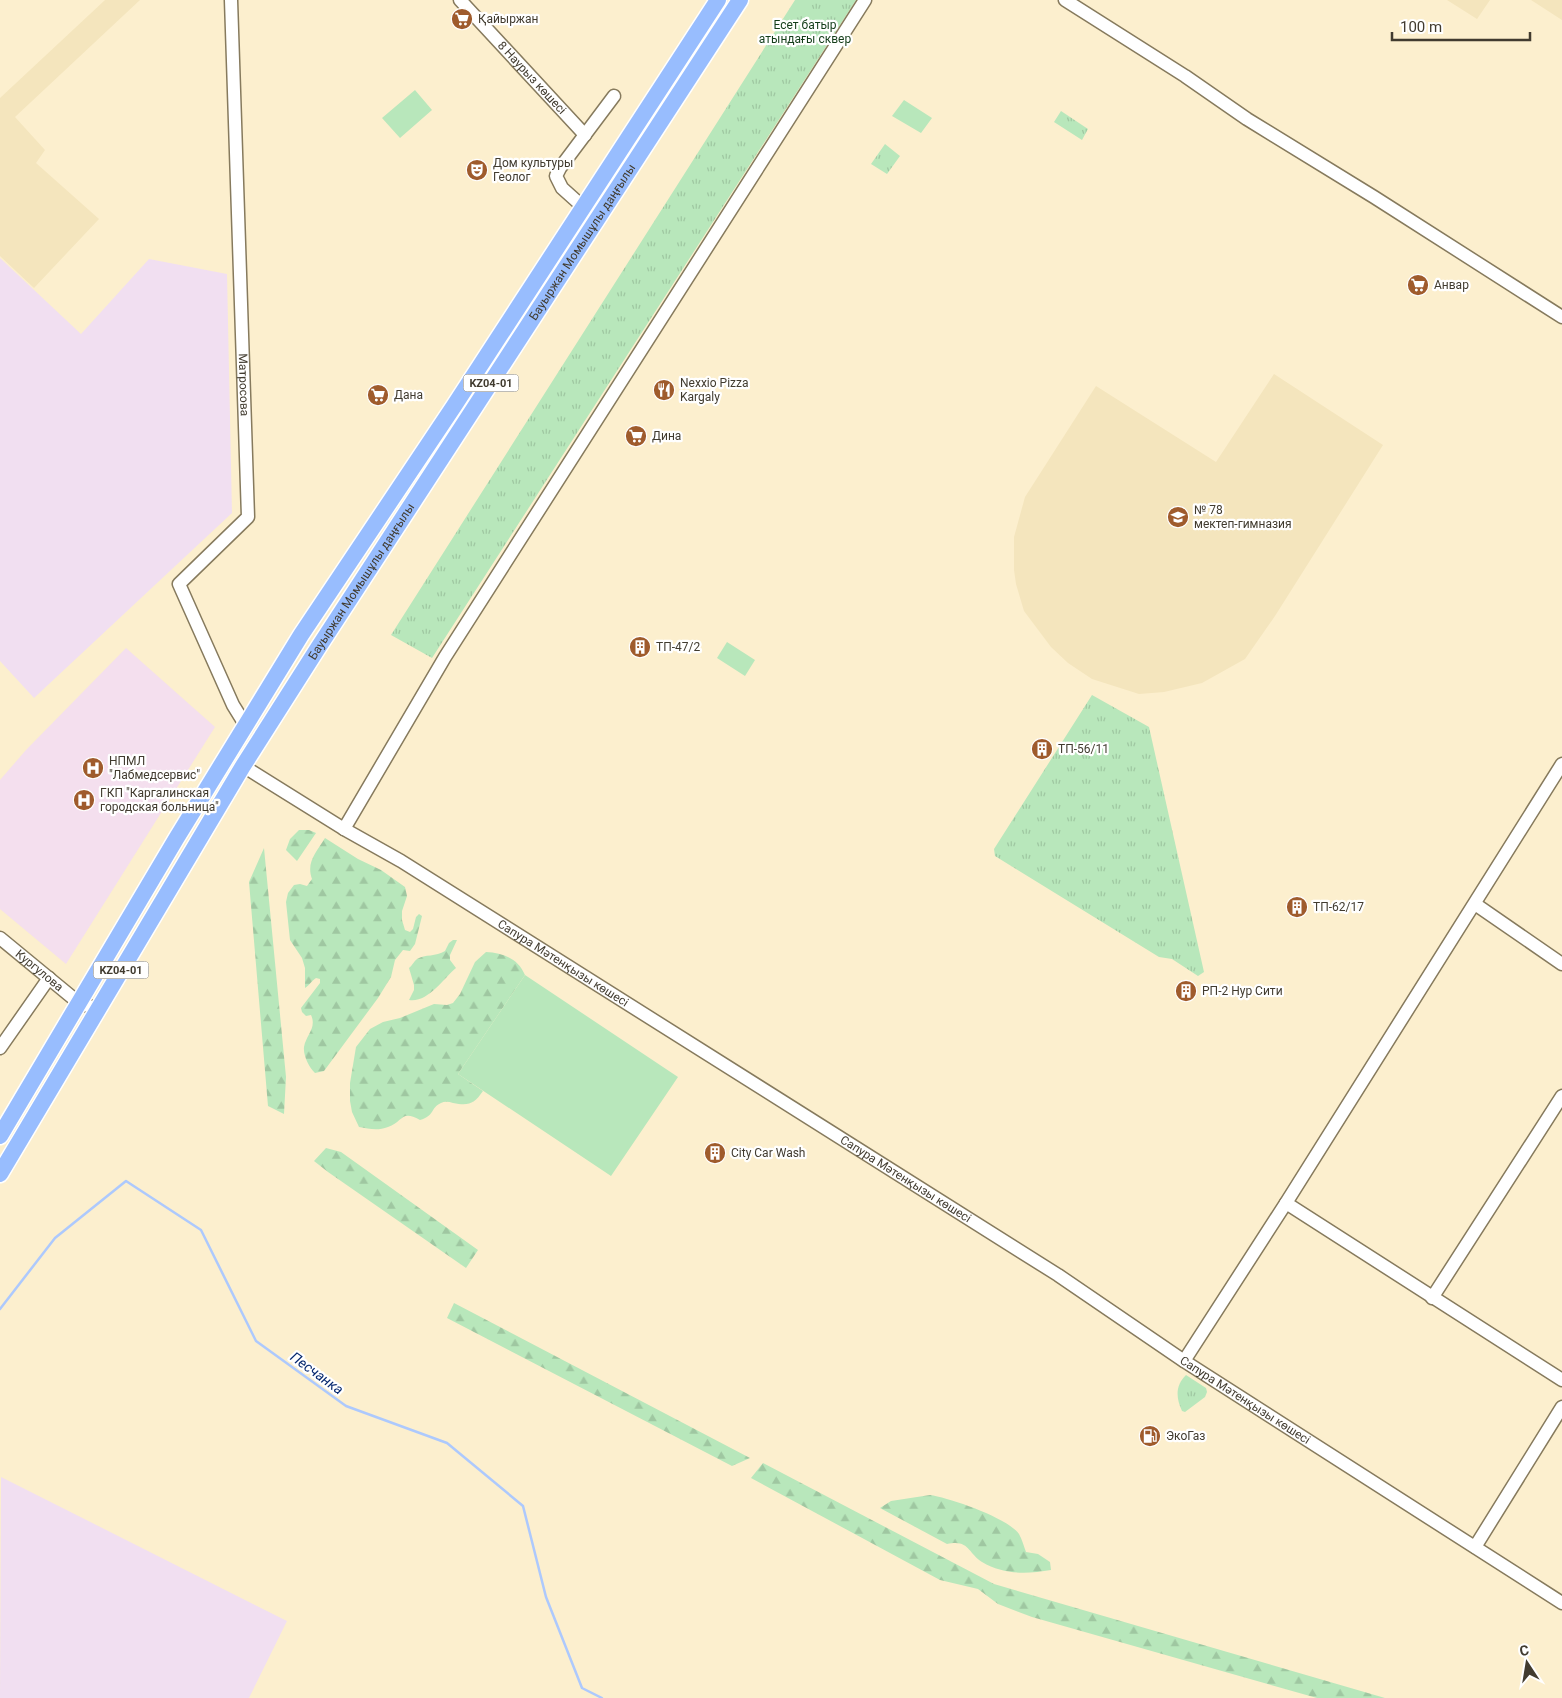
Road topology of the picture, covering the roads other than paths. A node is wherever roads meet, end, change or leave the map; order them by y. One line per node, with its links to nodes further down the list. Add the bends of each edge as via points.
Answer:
1 (231, 0): 15 (street, Матросова, via 248,517 179,584 233,705)
2 (460, 0): 10 (street, 8 Наурыз көшесі)
3 (718, 0): 7 (main road, Бауыржан Момышұлы даңғылы / KZ04-01)
4 (740, 0): 8 (main road, Бауыржан Момышұлы даңғылы / KZ04-01)
5 (865, 0): 19 (street, via 445,657)
6 (1065, 0): 12 (street)
7 (674, 67): 8 (main road); 11 (main road, Бауыржан Момышұлы даңғылы / KZ04-01)
8 (690, 78): 14 (main road, Бауыржан Момышұлы даңғылы / KZ04-01)
9 (614, 96): 10 (street)
10 (585, 135): 11 (street, via 556,176 562,188)
11 (582, 206): 13 (main road, Бауыржан Момышұлы даңғылы / KZ04-01, via 454,406)
12 (1562, 317)
13 (301, 635): 14 (main road); 15 (main road, Бауыржан Момышұлы даңғылы / KZ04-01)
14 (318, 648): 18 (main road, Бауыржан Момышұлы даңғылы / KZ04-01)
15 (246, 726): 16 (main road, Бауыржан Момышұлы даңғылы / KZ04-01)
16 (227, 756): 18 (main road); 24 (main road, Бауыржан Момышұлы даңғылы / KZ04-01)
17 (1562, 764): 20 (street)
18 (243, 766): 19 (street, Сапура Мәтенқызы көшесі); 25 (main road, Бауыржан Момышұлы даңғылы / KZ04-01)
19 (344, 829): 32 (street, Сапура Мәтенқызы көшесі, via 1058,1274)
20 (1475, 904): 22 (street); 30 (street)
21 (0, 938): 23 (street, Кургулова)
22 (1562, 964)
23 (49, 978): 24 (street, Кургулова); 26 (street)
24 (79, 1003): 25 (street); 28 (main road, Бауыржан Момышұлы даңғылы / KZ04-01)
25 (98, 1009): 29 (main road, Бауыржан Момышұлы даңғылы / KZ04-01)
26 (0, 1048)
27 (1562, 1096): 31 (street)
28 (0, 1136)
29 (0, 1174)
30 (1286, 1203): 31 (street); 32 (street)
31 (1432, 1298): 33 (street)
32 (1184, 1361): 35 (street, Сапура Мәтенқызы көшесі)
33 (1562, 1380)
34 (1562, 1407): 35 (street)
35 (1475, 1547): 36 (street, Сапура Мәтенқызы көшесі)
36 (1562, 1603)

